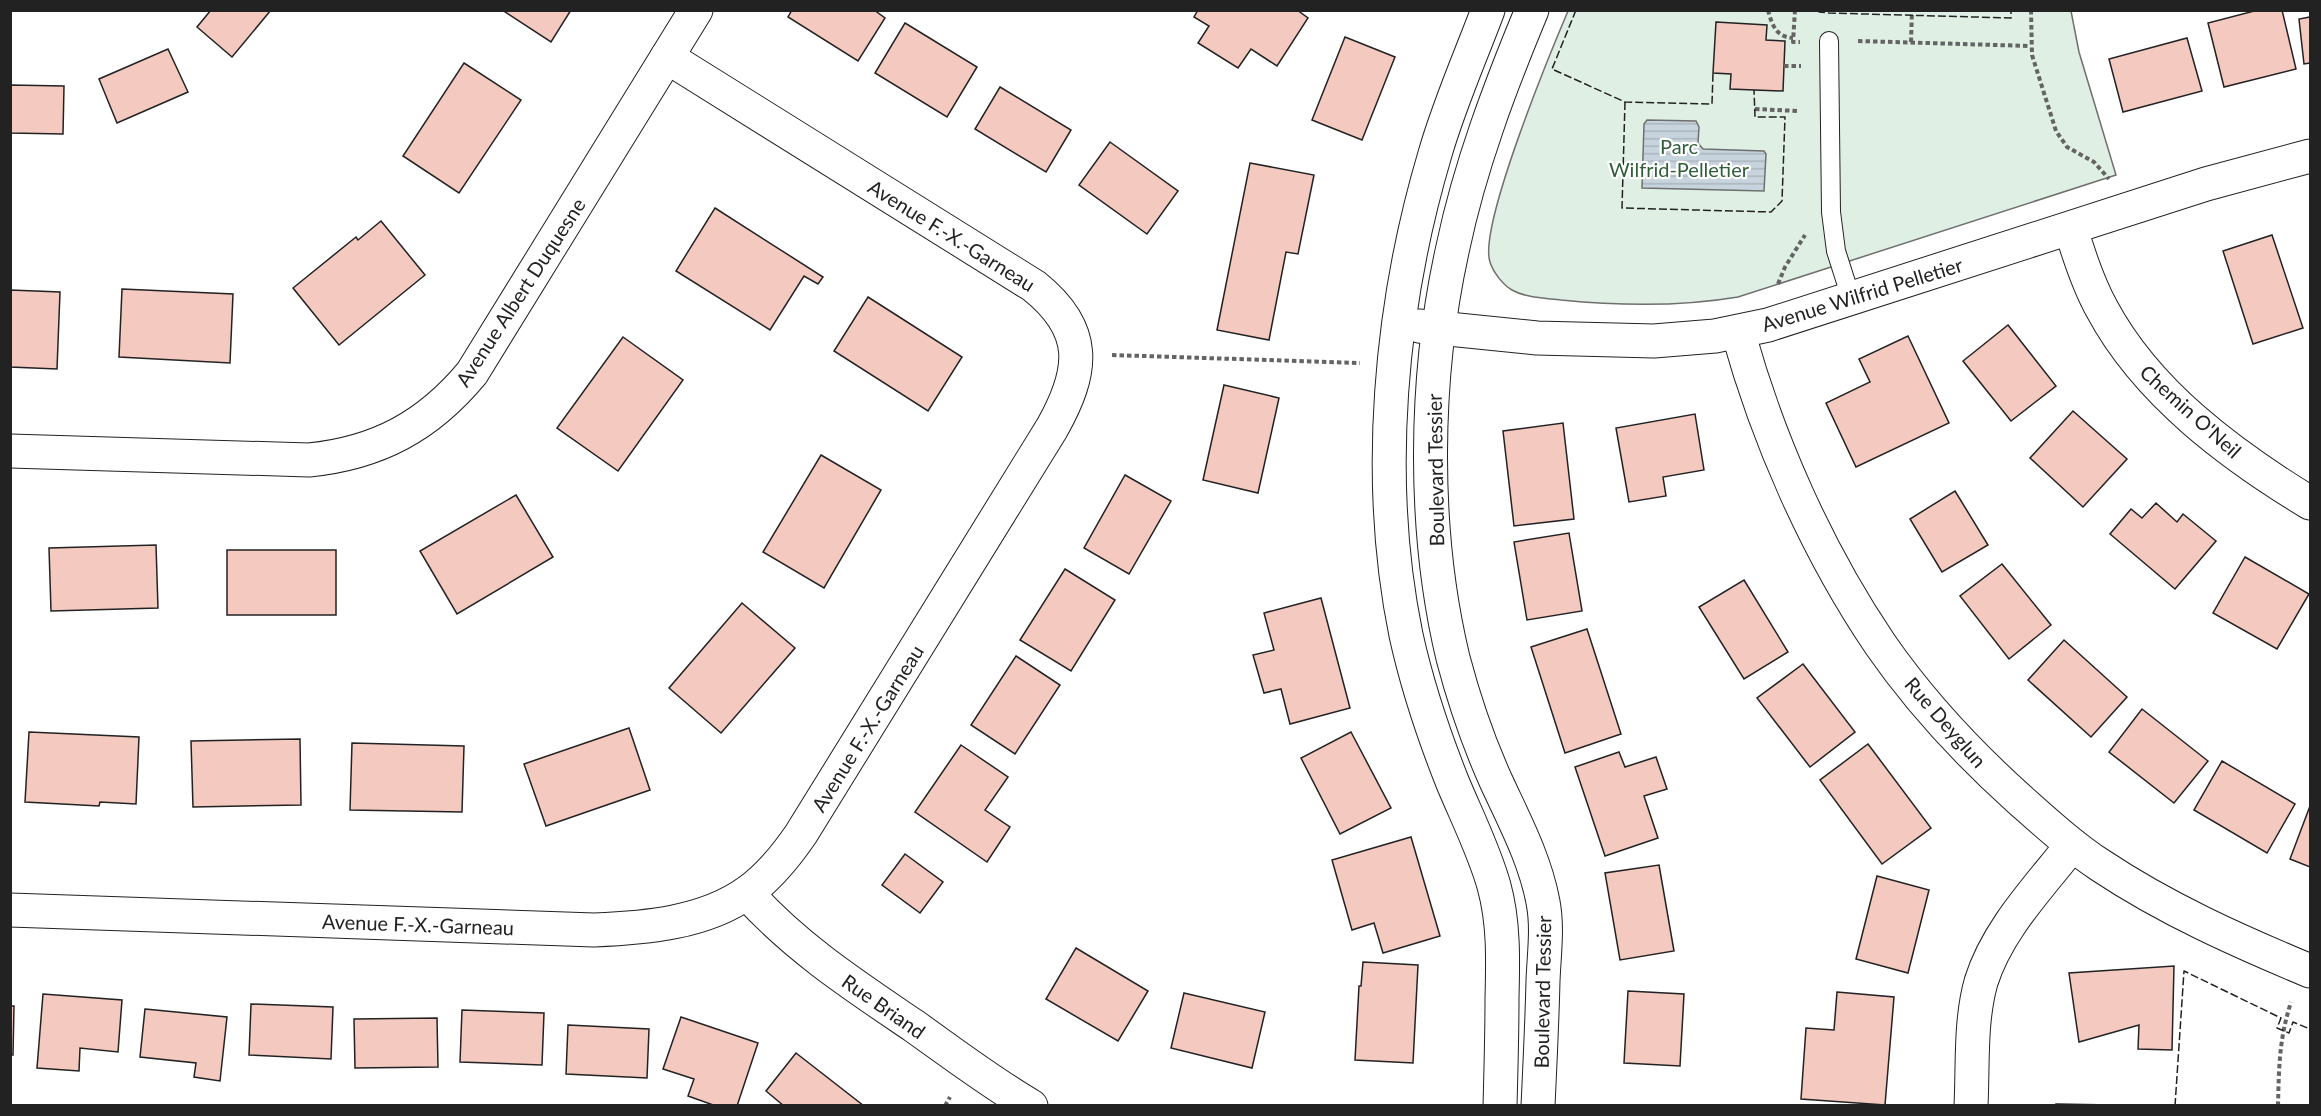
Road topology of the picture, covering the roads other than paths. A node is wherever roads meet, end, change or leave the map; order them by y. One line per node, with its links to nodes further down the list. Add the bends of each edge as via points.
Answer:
1 (696, 10): 5 (street, Avenue Albert Duquesne)
2 (1488, 10): 9 (street, Boulevard Tessier, via 1435,151 1416,229)
3 (1526, 12): 10 (street, Boulevard Tessier, via 1462,209)
4 (1829, 41): 8 (lane, via 1831,212 1836,251)
5 (667, 57): 12 (street, Avenue Albert Duquesne, via 472,373 444,404 410,429 372,447 309,460); 15 (street, Avenue F.-X.-Garneau, via 1034,286 1061,311 1076,342 1075,376 1052,428 801,834 771,872)
6 (2310, 156): 7 (street, Avenue Wilfrid Pelletier, via 2248,171)
7 (2071, 229): 8 (street, Avenue Wilfrid Pelletier); 13 (street, Chemin O'Neil, via 2102,309 2140,365 2221,442)
8 (1851, 298): 11 (street, Avenue Wilfrid Pelletier)
9 (1400, 324): 10 (street, Avenue Wilfrid Pelletier); 19 (street, Boulevard Tessier, via 1389,445 1395,560 1407,637 1427,711 1499,907 1503,952)
10 (1440, 328): 11 (street, Avenue Wilfrid Pelletier, via 1537,338 1654,341); 20 (street, Boulevard Tessier, via 1433,398 1431,492 1438,576 1465,699 1486,758 1532,862 1544,904 1546,948)
11 (1738, 332): 14 (street, Rue Deyglun, via 1767,423 1788,472 1837,572 1881,644 1960,742)
12 (10, 451)
13 (2310, 503)
14 (2072, 845): 17 (street, Rue Deyglun, via 2101,866); 21 (street, via 2021,911 1987,965 1977,999)
15 (747, 893): 16 (street, Avenue F.-X.-Garneau, via 686,919 594,930); 18 (street, Rue Briand, via 786,933 846,980)
16 (10, 910)
17 (2302, 983)
18 (1031, 1106)
19 (1500, 1106)
20 (1539, 1106)
21 (1971, 1106)

